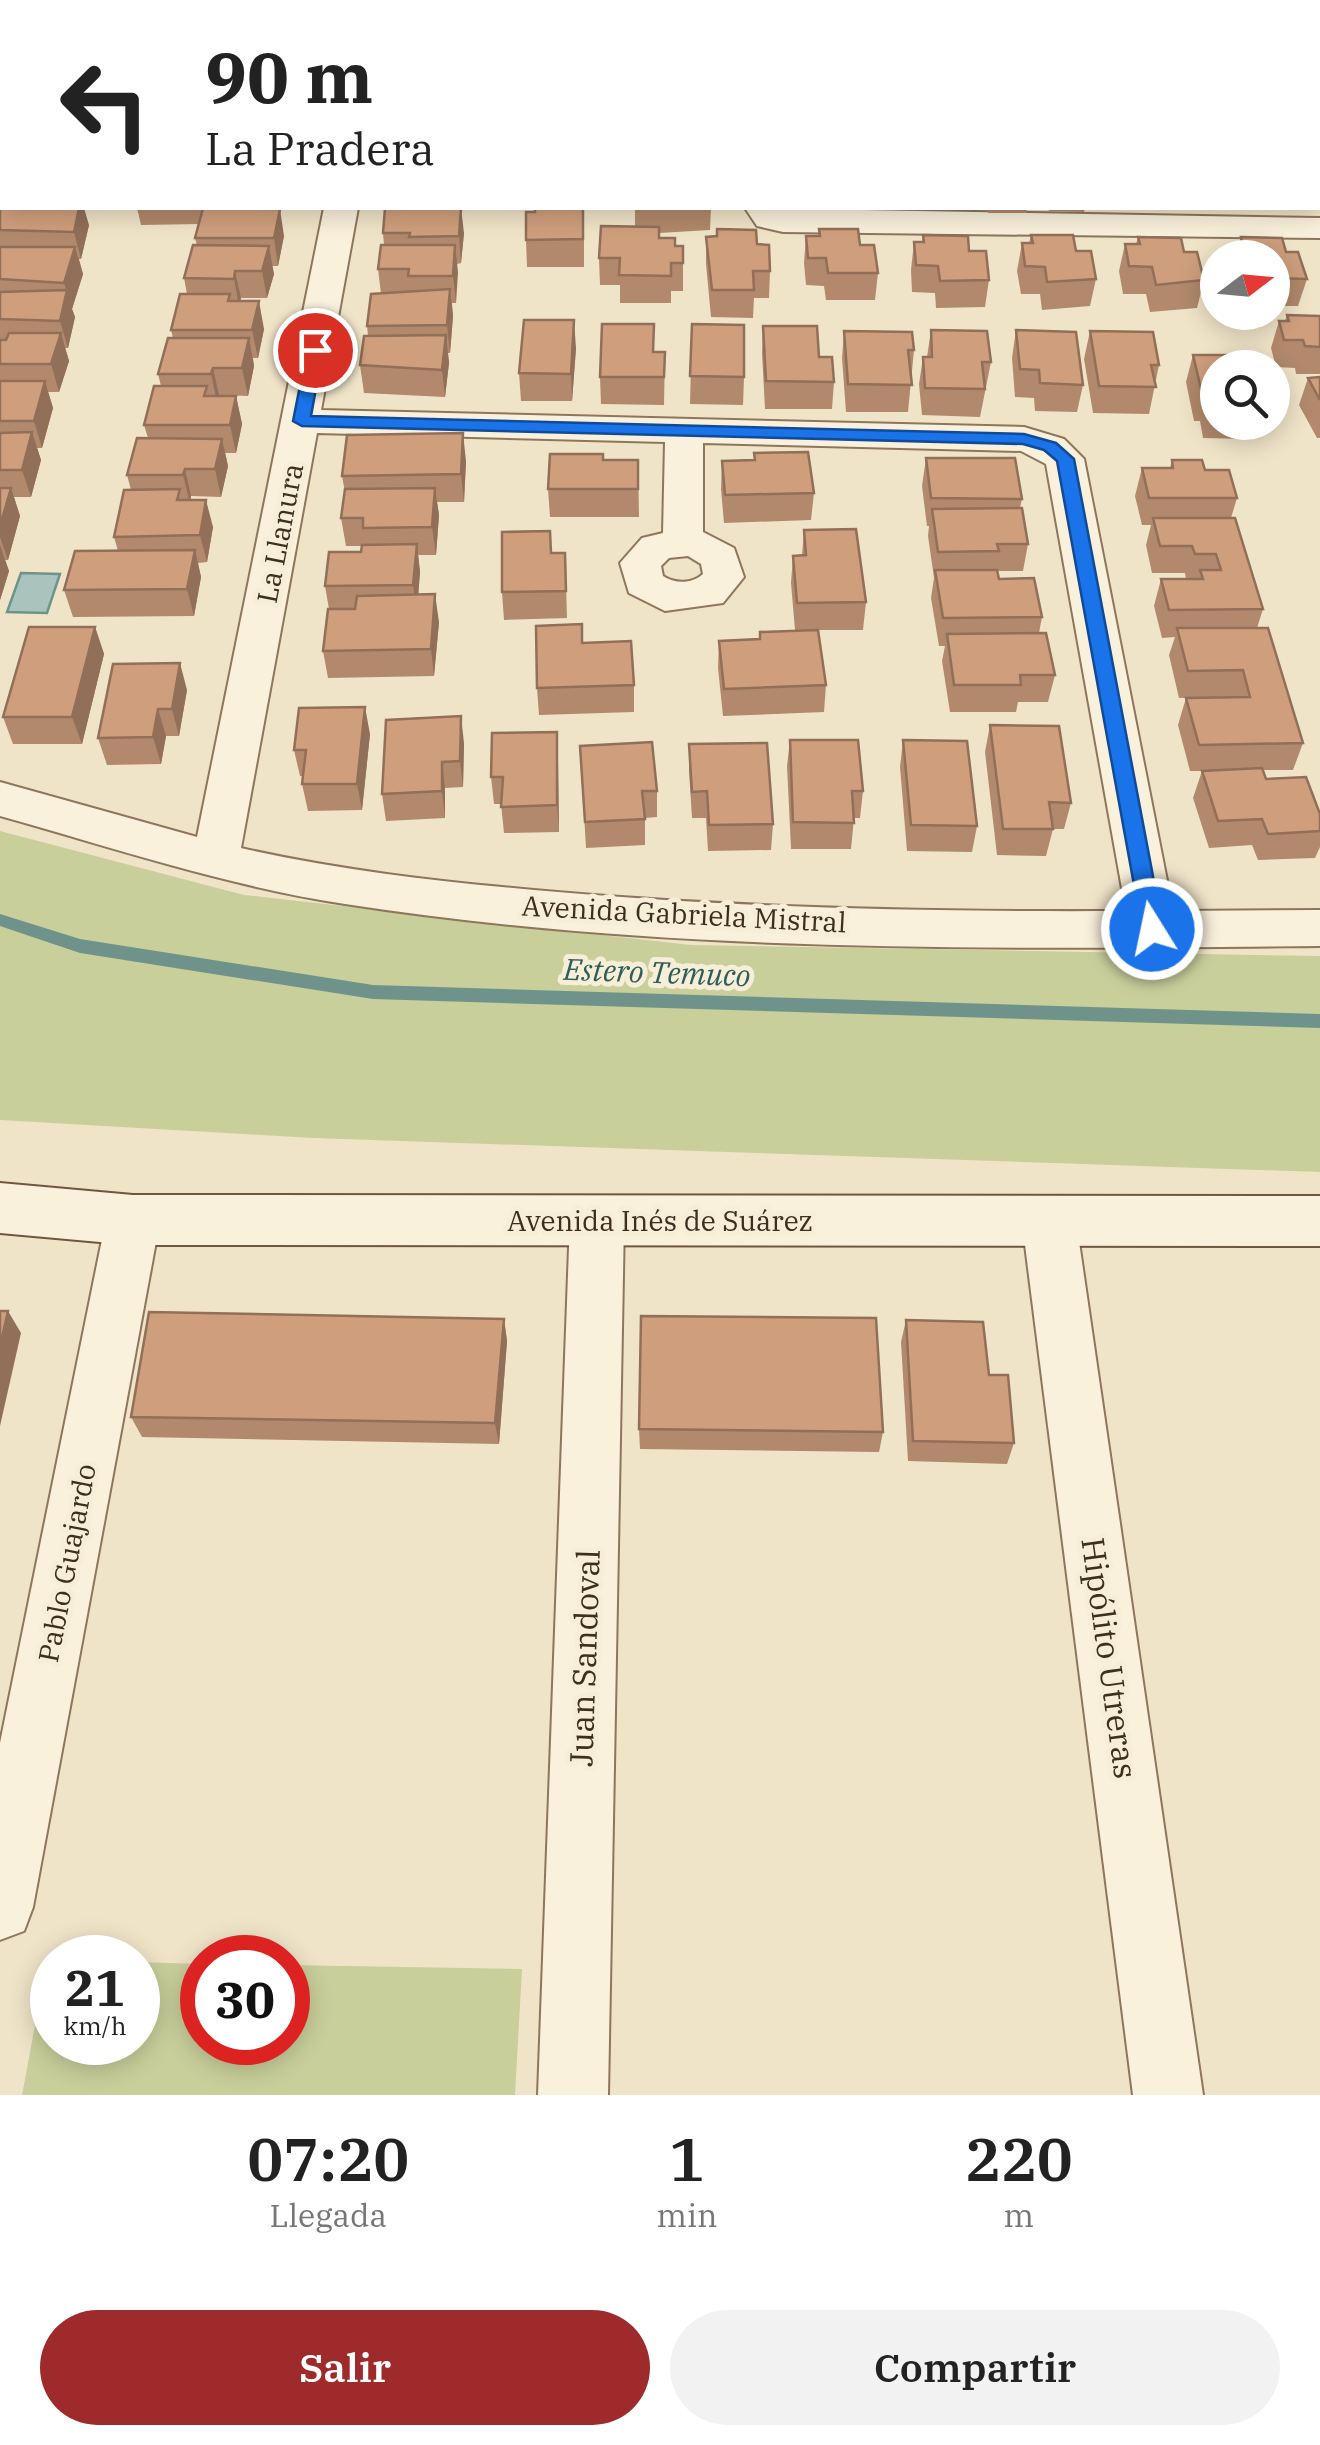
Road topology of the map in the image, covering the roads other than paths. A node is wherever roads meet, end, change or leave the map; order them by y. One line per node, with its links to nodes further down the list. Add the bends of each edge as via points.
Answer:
1 (342, 210): 7 (street, La Llanura)
2 (1290, 210): 6 (street)
3 (766, 213): 4 (street)
4 (882, 215): 5 (street)
5 (1193, 216): 6 (street)
6 (1320, 226)
7 (302, 421): 8 (street); 11 (street, La Llanura)
8 (684, 433): 9 (street); 13 (street, via 1024,439 1066,459)
9 (683, 542)
10 (0, 800): 11 (street, Avenida Gabriela Mistral)
11 (216, 859): 13 (street, Avenida Gabriela Mistral, via 343,885 672,920)
12 (1320, 928): 13 (street, Avenida Gabriela Mistral)
13 (1152, 929)
14 (0, 1208): 15 (main road, Avenida Inés de Suárez)
15 (134, 1220): 16 (main road, Avenida Inés de Suárez); 19 (street, Pablo Guajardo)
16 (598, 1220): 18 (main road, Avenida Inés de Suárez); 20 (street, Juan Sandoval)
17 (1320, 1221): 18 (main road, Avenida Inés de Suárez)
18 (1049, 1222): 21 (street, Hipólito Utreras)
19 (0, 1907)
20 (574, 2095)
21 (1168, 2095)

